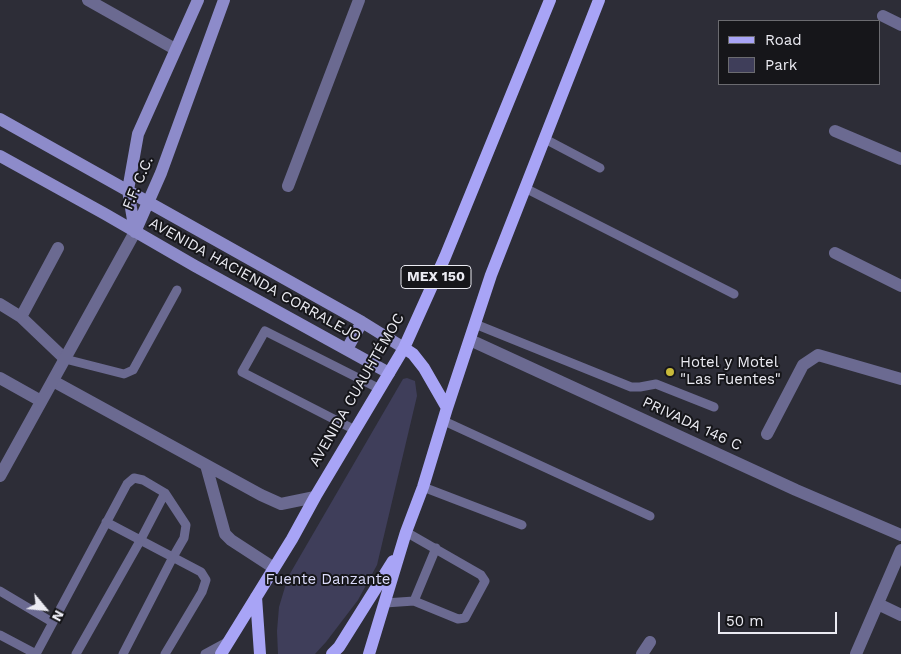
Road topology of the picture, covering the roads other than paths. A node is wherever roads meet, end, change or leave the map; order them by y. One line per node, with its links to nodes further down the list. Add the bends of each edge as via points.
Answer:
1 (88, 0): 9 (street)
2 (198, 0): 9 (main road, F.F. C.C.)
3 (224, 0): 19 (main road, F.F. C.C.)
4 (359, 0): 16 (street)
5 (550, 0): 31 (main road, AVENIDA CUAUHTÉMOC / MEX 150, via 445,257)
6 (599, 0): 12 (main road, MEX 150)
7 (883, 16): 8 (street)
8 (901, 25)
9 (176, 48): 18 (main road, F.F. C.C., via 138,134)
10 (0, 119): 18 (main road)
11 (834, 131): 14 (street)
12 (545, 139): 15 (lane); 17 (main road, MEX 150)
13 (0, 156): 20 (main road, AVENIDA HACIENDA CORRALEJO)
14 (901, 160)
15 (600, 168)
16 (288, 186)
17 (525, 188): 25 (lane); 29 (main road, MEX 150)
18 (128, 190): 19 (main road); 20 (main road, F.F. C.C.)
19 (148, 202): 20 (main road, F.F. C.C.); 28 (main road)
20 (135, 232): 32 (main road, AVENIDA HACIENDA CORRALEJO); 33 (street)
21 (58, 248): 27 (street)
22 (835, 253): 23 (street)
23 (901, 286)
24 (177, 290): 33 (lane, via 133,370 124,374)
25 (734, 294)
26 (0, 304): 27 (street)
27 (21, 317): 33 (street)
28 (362, 322): 31 (main road); 32 (main road)
29 (475, 324): 30 (main road, MEX 150); 40 (lane, via 631,386 656,384)
30 (470, 340): 41 (main road, MEX 150); 53 (street, PRIVADA 146 C)
31 (404, 348): 34 (main road, AVENIDA CUAUHTÉMOC / MEX 150); 41 (main road, via 424,368)
32 (347, 349): 34 (main road, AVENIDA HACIENDA CORRALEJO)
33 (65, 359): 37 (street)
34 (389, 373): 38 (main road, AVENIDA CUAUHTÉMOC / MEX 150)
35 (0, 378): 39 (street)
36 (901, 380): 43 (street, via 818,354 803,365)
37 (53, 381): 39 (street); 44 (street)
38 (380, 389): 42 (main road, AVENIDA CUAUHTÉMOC / MEX 150); 42 (lane, via 265,330 242,372)
39 (41, 401): 45 (street)
40 (714, 407)
41 (445, 415): 46 (main road, MEX 150); 49 (lane)
42 (355, 430): 48 (main road, AVENIDA CUAUHTÉMOC / MEX 150)
43 (767, 434)
44 (206, 465): 48 (street, via 281,504); 59 (street, via 225,534)
45 (0, 476)
46 (423, 487): 51 (lane); 52 (main road, MEX 150)
47 (165, 493): 50 (lane, via 134,478 127,484); 54 (lane); 58 (lane, via 186,525 184,538)
48 (315, 497): 59 (main road, AVENIDA CUAUHTÉMOC / MEX 150)
49 (650, 516)
50 (106, 522): 54 (lane); 66 (lane)
51 (522, 525)
52 (406, 532): 55 (lane); 56 (main road, MEX 150)
53 (901, 535)
54 (140, 540): 58 (lane); 71 (lane)
55 (436, 548): 62 (lane); 62 (lane, via 481,574 485,581 465,618 458,619)
56 (401, 549): 63 (main road, MEX 150); 77 (main road)
57 (901, 550): 64 (street)
58 (173, 557): 72 (lane); 73 (lane, via 200,572 206,580)
59 (274, 568): 61 (main road, AVENIDA CUAUHTÉMOC / MEX 150)
60 (0, 591): 66 (lane)
61 (256, 597): 68 (main road, AVENIDA CUAUHTÉMOC); 76 (main road)
62 (414, 601): 63 (lane)
63 (385, 603): 78 (main road, MEX 150)
64 (878, 604): 65 (street); 80 (street)
65 (901, 615)
66 (52, 622): 70 (lane)
67 (0, 635): 70 (lane)
68 (229, 641): 74 (lane); 75 (main road, AVENIDA CUAUHTÉMOC)
69 (650, 642): 79 (street)
70 (36, 654)
71 (76, 654)
72 (123, 654)
73 (166, 654)
74 (206, 654)
75 (221, 654)
76 (260, 654)
77 (332, 654)
78 (368, 654)
79 (642, 654)
80 (856, 654)

